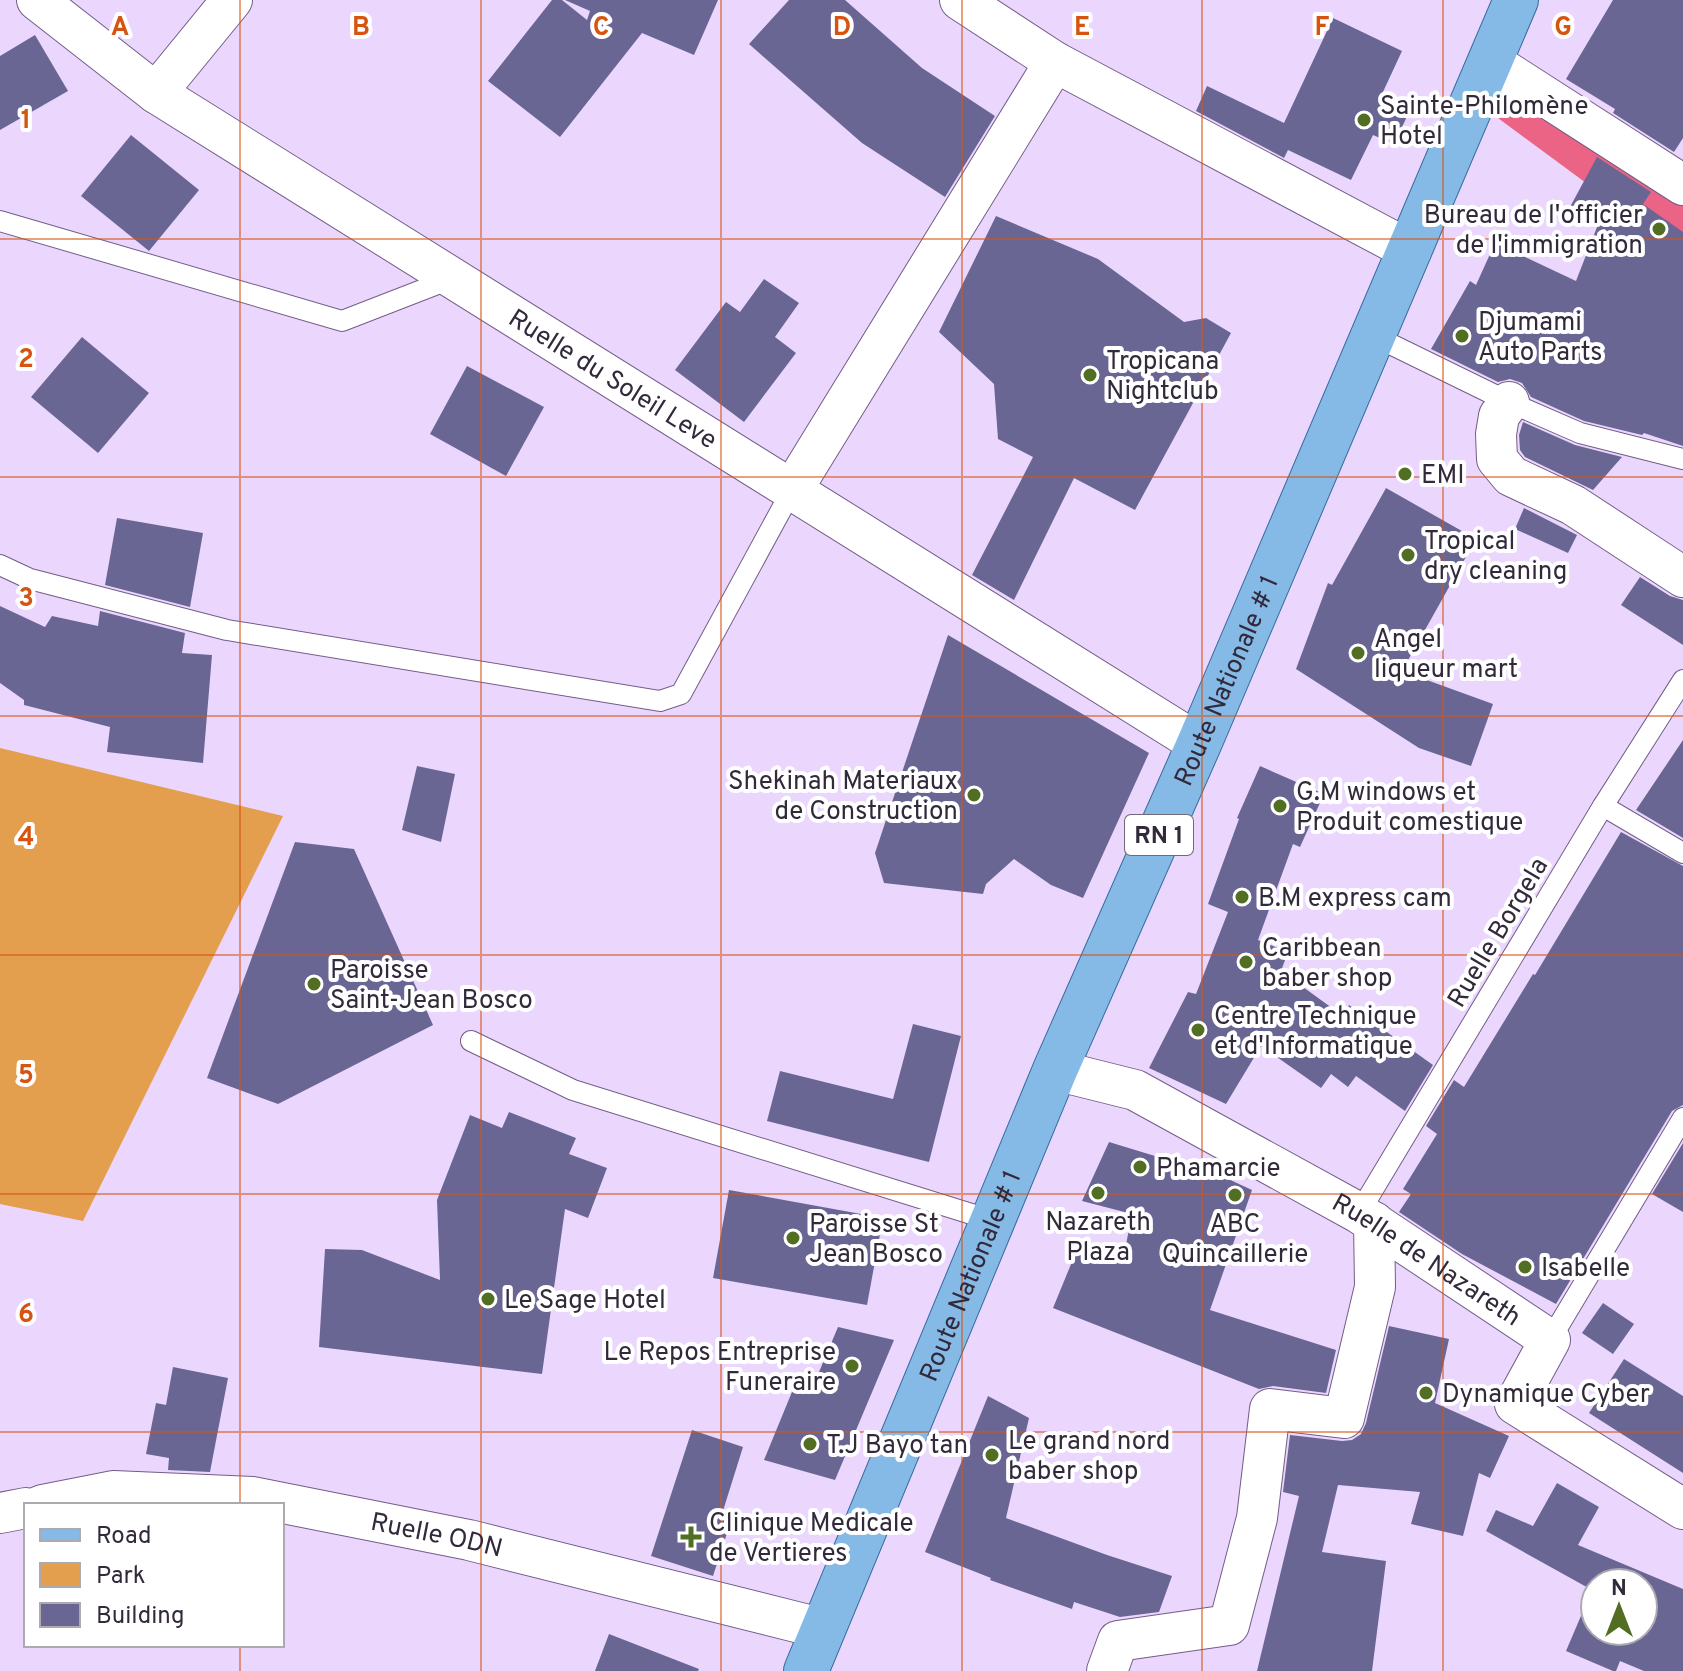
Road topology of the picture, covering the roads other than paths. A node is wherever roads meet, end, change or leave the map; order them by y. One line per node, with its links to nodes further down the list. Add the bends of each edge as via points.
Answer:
1 (37, 0): 7 (street, Ruelle du Soleil Leve)
2 (232, 0): 7 (street)
3 (960, 0): 6 (street)
4 (1516, 0): 5 (main road, Route Nationale # 1 / RN 1)
5 (1490, 61): 8 (street); 10 (main road, Route Nationale # 1 / RN 1)
6 (1055, 62): 10 (street); 15 (street)
7 (156, 93): 11 (street, Ruelle du Soleil Leve)
8 (1683, 185)
9 (0, 221): 11 (lane, via 342,321)
10 (1411, 251): 12 (main road, Route Nationale # 1 / RN 1)
11 (453, 278): 15 (street, Ruelle du Soleil Leve)
12 (1372, 335): 13 (lane); 19 (main road, Route Nationale # 1 / RN 1)
13 (1509, 402): 14 (lane, via 1580,433); 17 (street, via 1496,434 1497,459 1511,476 1573,505)
14 (1683, 459)
15 (792, 490): 16 (lane, via 681,694 660,701 227,630 30,579); 19 (street, Ruelle du Soleil Leve)
16 (0, 565)
17 (1683, 577)
18 (1683, 680): 20 (lane, Ruelle Borgela)
19 (1199, 744): 23 (main road, Route Nationale # 1 / RN 1)
20 (1603, 806): 21 (lane); 25 (lane, Ruelle Borgela)
21 (1683, 853)
22 (471, 1041): 26 (lane, via 573,1090)
23 (1055, 1070): 25 (street, Ruelle de Nazareth, via 1135,1090); 26 (main road, Route Nationale # 1 / RN 1)
24 (1683, 1118): 27 (lane)
25 (1366, 1218): 27 (street, Ruelle de Nazareth); 36 (street, via 1375,1287 1344,1418 1270,1409 1257,1518 1229,1625 1118,1641)
26 (994, 1221): 34 (main road, Route Nationale # 1 / RN 1)
27 (1550, 1340): 32 (street, Ruelle de Nazareth, via 1515,1404)
28 (52, 1503): 29 (street, Ruelle ODN, via 113,1491)
29 (283, 1503)
30 (284, 1503): 34 (street, Ruelle ODN, via 469,1540)
31 (24, 1508): 33 (street)
32 (1683, 1509)
33 (0, 1513)
34 (824, 1629): 35 (main road, Route Nationale # 1 / RN 1)
35 (806, 1671)
36 (1107, 1671)

